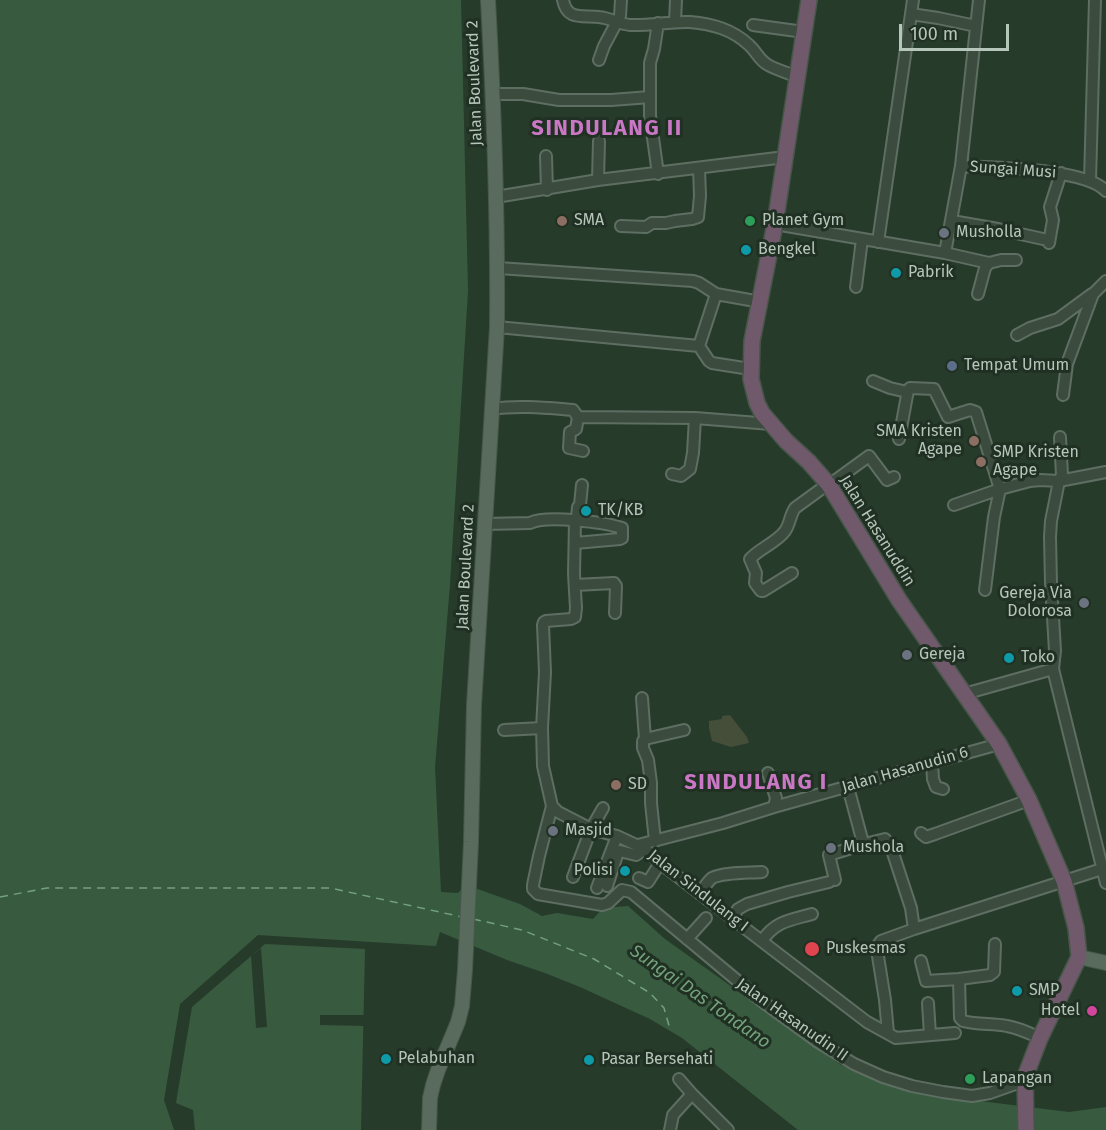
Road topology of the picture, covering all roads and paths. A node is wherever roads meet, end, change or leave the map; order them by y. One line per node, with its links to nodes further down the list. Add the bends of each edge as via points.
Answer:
1 (488, 0): 18 (main road, Jalan Boulevard 2)
2 (563, 0): 10 (street, via 570,15)
3 (621, 0): 10 (street)
4 (676, 0): 11 (street)
5 (809, 0): 15 (highway, Jalan Hasanuddin)
6 (913, 0): 9 (street)
7 (979, 0): 14 (street)
8 (1095, 0): 28 (street)
9 (911, 14): 14 (street); 36 (street)
10 (616, 22): 12 (street); 16 (street)
11 (675, 22): 12 (street); 17 (street, via 710,24 729,31 750,45 767,65)
12 (658, 23): 19 (street, via 650,63)
13 (753, 25): 15 (street)
14 (976, 26): 23 (street)
15 (804, 32): 17 (highway, Jalan Hasanuddin)
16 (599, 60)
17 (798, 77): 22 (highway, Jalan Hasanuddin)
18 (493, 94): 19 (street, via 559,100); 31 (main road, Jalan Boulevard 2)
19 (650, 97): 26 (street)
20 (599, 141): 27 (street)
21 (546, 156): 29 (street)
22 (785, 157): 24 (street); 33 (highway, Jalan Hasanuddin)
23 (961, 166): 25 (street, Sungai Musi); 32 (street, Sungai Musi)
24 (699, 168): 26 (street); 34 (street, via 698,217 646,227)
25 (1061, 173): 28 (street, Sungai Musi); 32 (street, via 1050,207 1053,220 1046,241)
26 (658, 174): 27 (street)
27 (598, 180): 29 (street)
28 (1090, 181): 30 (street, Sungai Musi)
29 (547, 190): 31 (street)
30 (1106, 191)
31 (496, 198): 40 (main road, Jalan Boulevard 2)
32 (952, 221): 37 (street, Sungai Musi)
33 (776, 224): 35 (street); 46 (highway, Jalan Hasanuddin)
34 (621, 226)
35 (862, 239): 36 (street); 42 (street)
36 (878, 242): 37 (street)
37 (945, 253): 39 (street)
38 (1016, 260): 39 (street)
39 (989, 263): 44 (street)
40 (498, 268): 43 (street, via 693,281); 47 (main road, Jalan Boulevard 2)
41 (1106, 281): 45 (street)
42 (856, 287)
43 (716, 294): 46 (street); 49 (street)
44 (978, 294)
45 (1093, 294): 48 (street, via 1058,319); 53 (street, via 1067,364)
46 (761, 302): 50 (highway, Jalan Hasanuddin)
47 (497, 327): 49 (street); 54 (main road, Jalan Boulevard 2)
48 (1017, 335)
49 (699, 346): 50 (street, via 712,363)
50 (750, 369): 57 (highway, Jalan Hasanuddin, via 757,403)
51 (873, 381): 52 (street)
52 (907, 392): 59 (street); 67 (street, via 913,387 934,389 948,417 976,412)
53 (1063, 394)
54 (492, 409): 55 (street, via 573,410); 70 (main road, Jalan Boulevard 2)
55 (578, 417): 56 (street); 60 (street, via 576,429 570,432 568,448)
56 (695, 418): 57 (street); 62 (street, via 690,469 681,476)
57 (771, 424): 65 (highway, Jalan Hasanuddin)
58 (1060, 437): 64 (street)
59 (899, 439)
60 (583, 450)
61 (1106, 472): 64 (street)
62 (672, 474)
63 (894, 477): 65 (street, via 887,480 869,456)
64 (1059, 481): 67 (street, via 1040,480); 76 (street, via 1050,537)
65 (829, 484): 72 (street, via 795,508 780,536 750,559 756,573 755,583 761,591); 77 (highway, Jalan Hasanuddin, via 899,600)
66 (582, 485): 69 (street, via 577,518)
67 (1000, 489): 68 (street); 74 (street)
68 (954, 505)
69 (573, 520): 70 (street); 71 (street); 71 (street, via 619,526 623,535 617,540)
70 (484, 524): 125 (main road, Jalan Boulevard 2, via 462,1006 433,1085)
71 (575, 543): 73 (street)
72 (792, 573)
73 (575, 585): 75 (street, via 615,584); 79 (street, via 575,616 543,623)
74 (986, 590)
75 (615, 614)
76 (1053, 669): 77 (street); 99 (street)
77 (964, 694): 83 (highway, Jalan Hasanuddin)
78 (642, 698): 82 (street)
79 (542, 728): 80 (street); 89 (street, via 543,766)
80 (504, 730)
81 (684, 730): 82 (street)
82 (645, 739): 95 (street)
83 (999, 744): 84 (street, Jalan Hasanudin 6); 88 (highway, Jalan Hasanuddin)
84 (932, 763): 86 (street, Jalan Hasanudin 6); 87 (street, via 936,787)
85 (768, 773): 90 (street, via 776,798)
86 (849, 787): 90 (street, Jalan Hasanudin 6); 96 (street)
87 (943, 789)
88 (1029, 800): 93 (street, via 926,837); 103 (highway, Jalan Hasanuddin)
89 (552, 806): 92 (street, Jalan Sindulang I); 110 (street, Jalan Hasanudin II, via 533,889 538,894 605,905 624,889)
90 (774, 807): 95 (street, Jalan Hasanudin 6)
91 (603, 808): 92 (street)
92 (591, 829): 94 (street, Jalan Sindulang I); 101 (street)
93 (921, 833)
94 (617, 836): 97 (street, Jalan Sindulang I); 97 (street, Jalan Hasanudin 6, via 602,887 618,852 636,855)
95 (655, 841): 97 (street, Jalan Hasanudin 6)
96 (864, 844): 108 (street, via 829,855 832,881 747,904); 109 (street, via 886,839 891,847)
97 (642, 847): 98 (street, Jalan Sindulang I)
98 (660, 863): 102 (street, via 648,882); 105 (street, Jalan Sindulang I)
99 (1102, 869): 103 (street); 104 (street)
100 (762, 872): 105 (street, via 721,875 708,882)
101 (573, 877)
102 (639, 878)
103 (1064, 881): 109 (street); 113 (highway, Jalan Hasanuddin)
104 (1106, 883)
105 (700, 894): 108 (street, Jalan Sindulang I)
106 (812, 914): 111 (street, via 779,923)
107 (706, 918): 110 (street)
108 (732, 918): 111 (street, Jalan Sindulang I)
109 (914, 929): 118 (street, via 881,941 877,947)
110 (687, 939): 123 (street, Jalan Hasanudin II, via 818,1042 883,1077 928,1090 972,1096)
111 (762, 941): 118 (street, Jalan Sindulang I, via 858,1015)
112 (995, 944): 116 (street, via 993,974)
113 (1079, 957): 115 (main road); 121 (highway)
114 (921, 961): 116 (street, via 926,981)
115 (1106, 963)
116 (959, 979): 121 (street, via 963,1021 1005,1025)
117 (928, 1003): 120 (street)
118 (888, 1033): 120 (street, via 896,1038)
119 (955, 1033): 120 (street)
120 (930, 1035)
121 (1040, 1038): 123 (highway)
122 (681, 1081): 124 (street)
123 (1024, 1087): 128 (highway)
124 (692, 1094): 126 (street, via 673,1115); 127 (street)
125 (429, 1130)
126 (670, 1130)
127 (728, 1130)
128 (1026, 1130)

